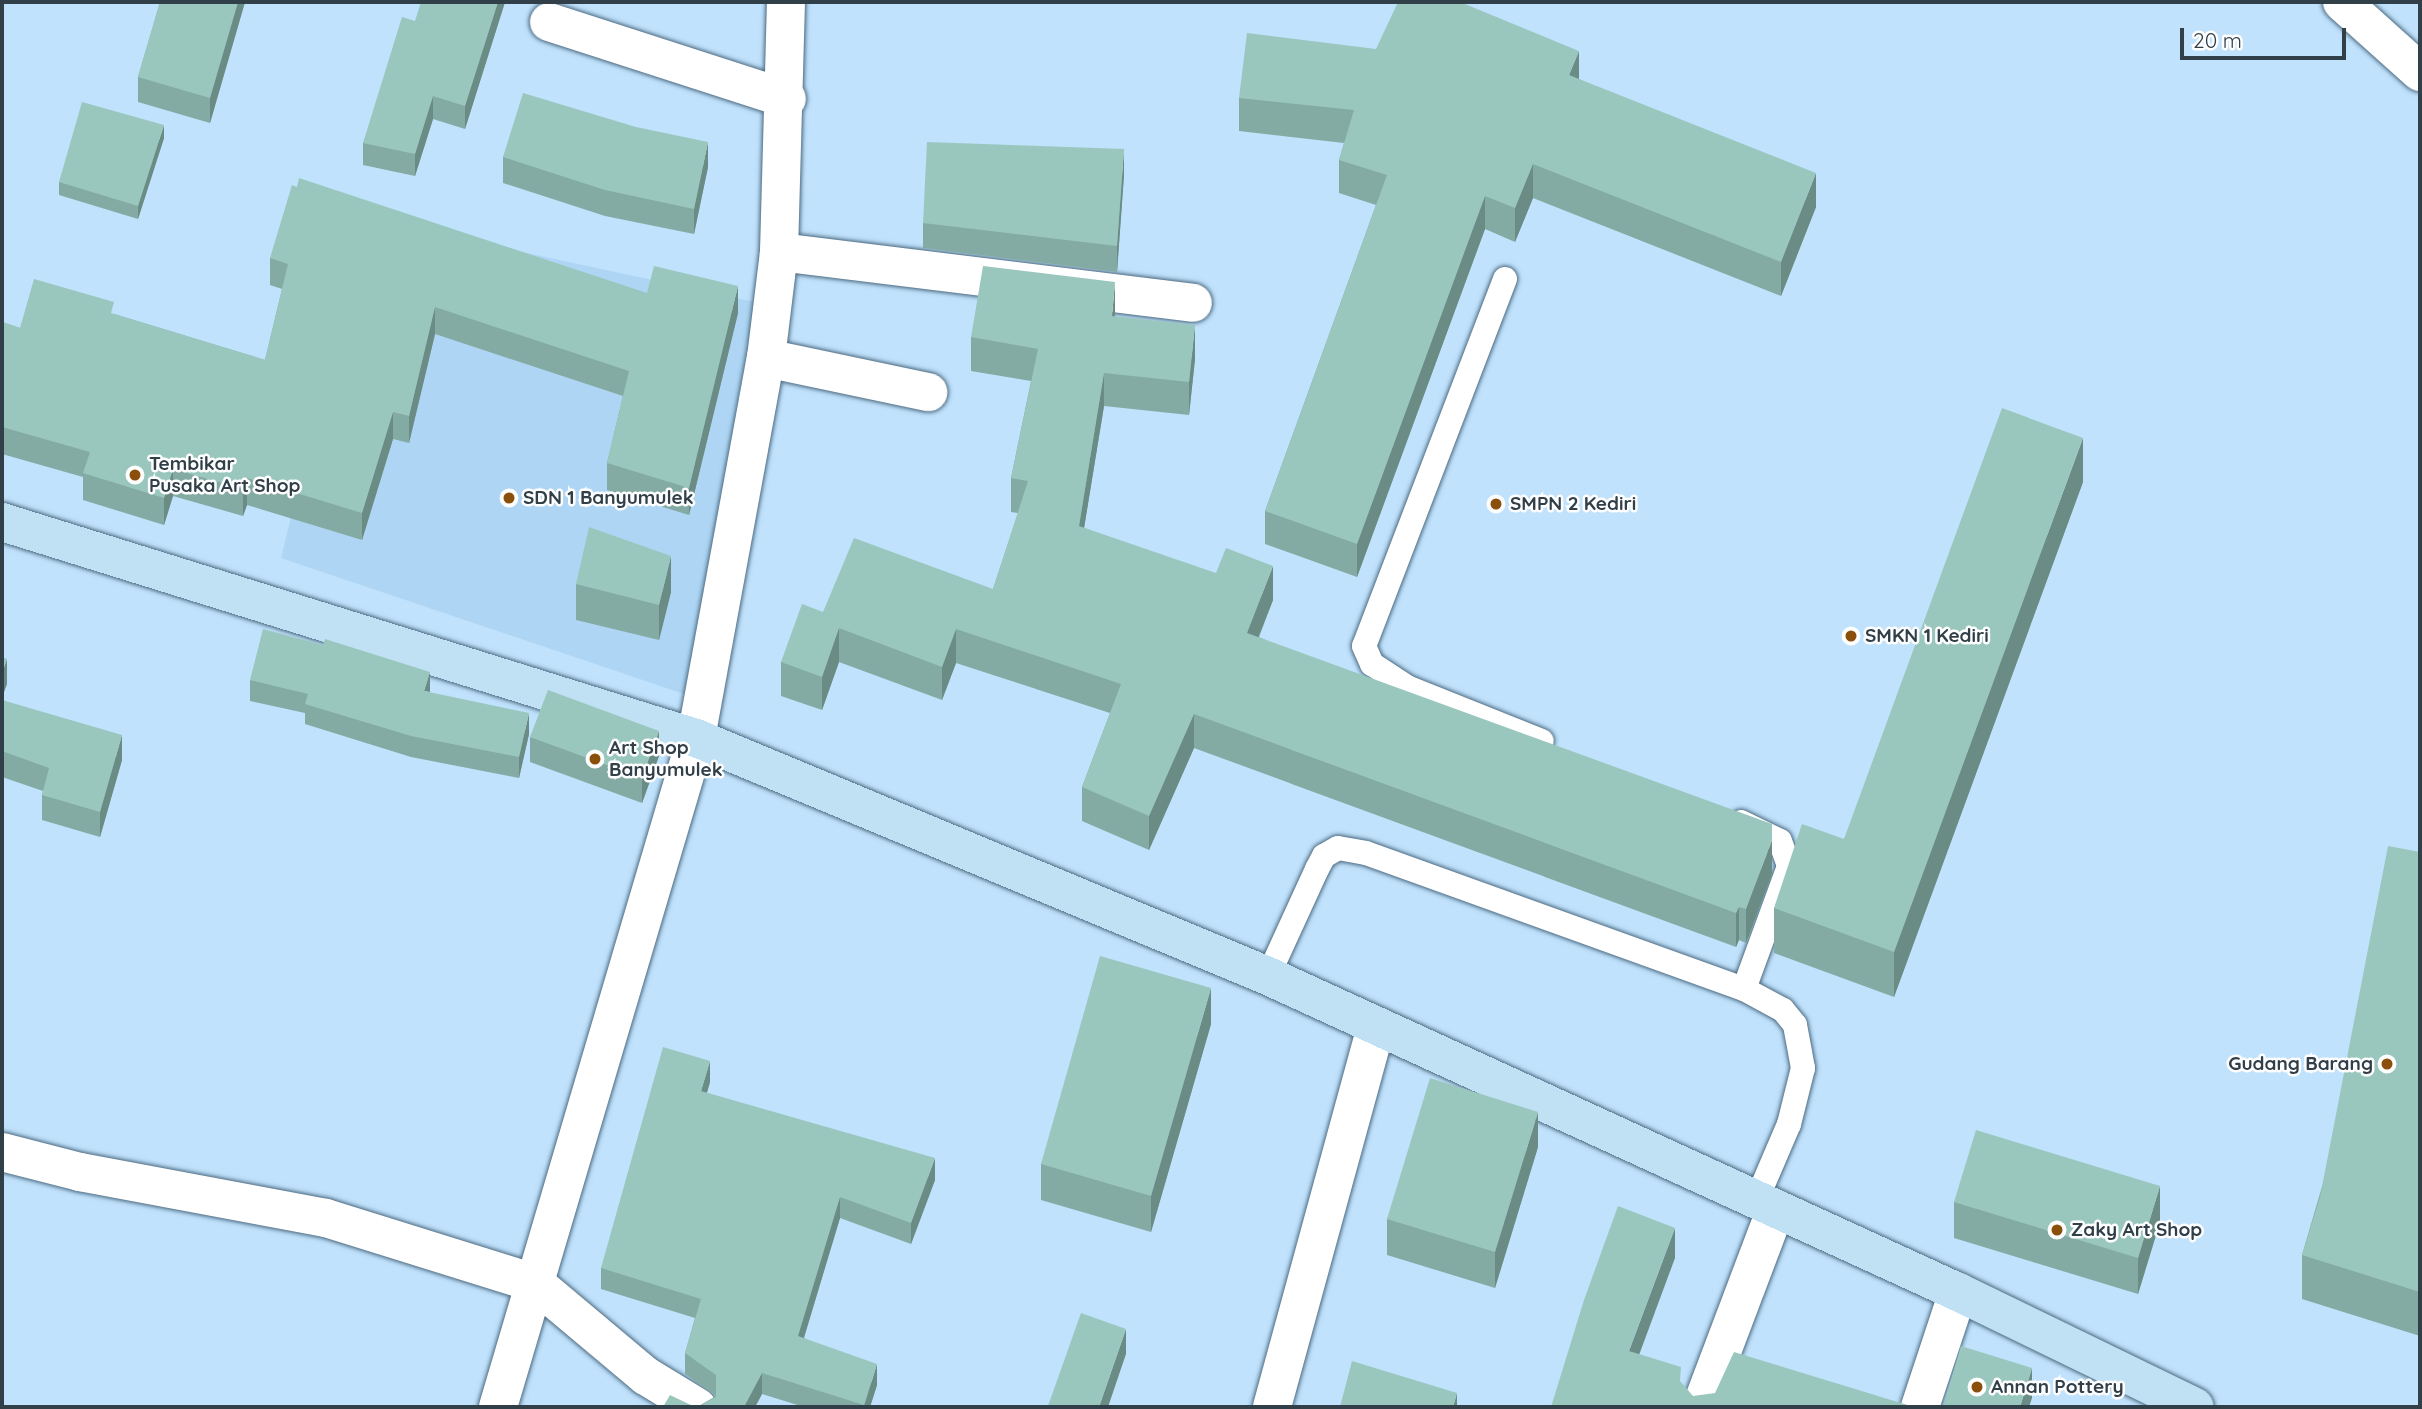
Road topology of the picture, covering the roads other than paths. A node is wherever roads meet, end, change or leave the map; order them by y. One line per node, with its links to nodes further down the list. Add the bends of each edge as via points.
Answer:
1 (786, 2): 5 (street)
2 (2342, 2): 4 (street)
3 (549, 22): 5 (street)
4 (2420, 72)
5 (787, 99): 6 (street)
6 (779, 252): 8 (street); 9 (street)
7 (1505, 279): 13 (lane, via 1364,646 1372,664 1407,687)
8 (1193, 303)
9 (766, 358): 10 (street); 12 (street)
10 (928, 392)
11 (2, 522): 12 (main road)
12 (695, 738): 15 (main road); 20 (street)
13 (1562, 750)
14 (1717, 813): 16 (lane, via 1769,834 1780,841 1788,857 1787,877)
15 (1268, 976): 16 (lane, via 1324,856 1338,848 1366,853); 17 (main road)
16 (1744, 989): 19 (lane, via 1783,1010 1796,1025 1803,1068)
17 (1376, 1026): 19 (main road); 24 (street)
18 (2, 1152): 20 (street, via 80,1172 326,1218)
19 (1766, 1205): 21 (main road); 25 (street)
20 (536, 1283): 22 (street); 23 (street, via 646,1376)
21 (1958, 1292): 26 (street); 27 (main road)
22 (498, 1407)
23 (697, 1407)
24 (1272, 1407)
25 (1701, 1407)
26 (1920, 1407)
27 (2195, 1407)

